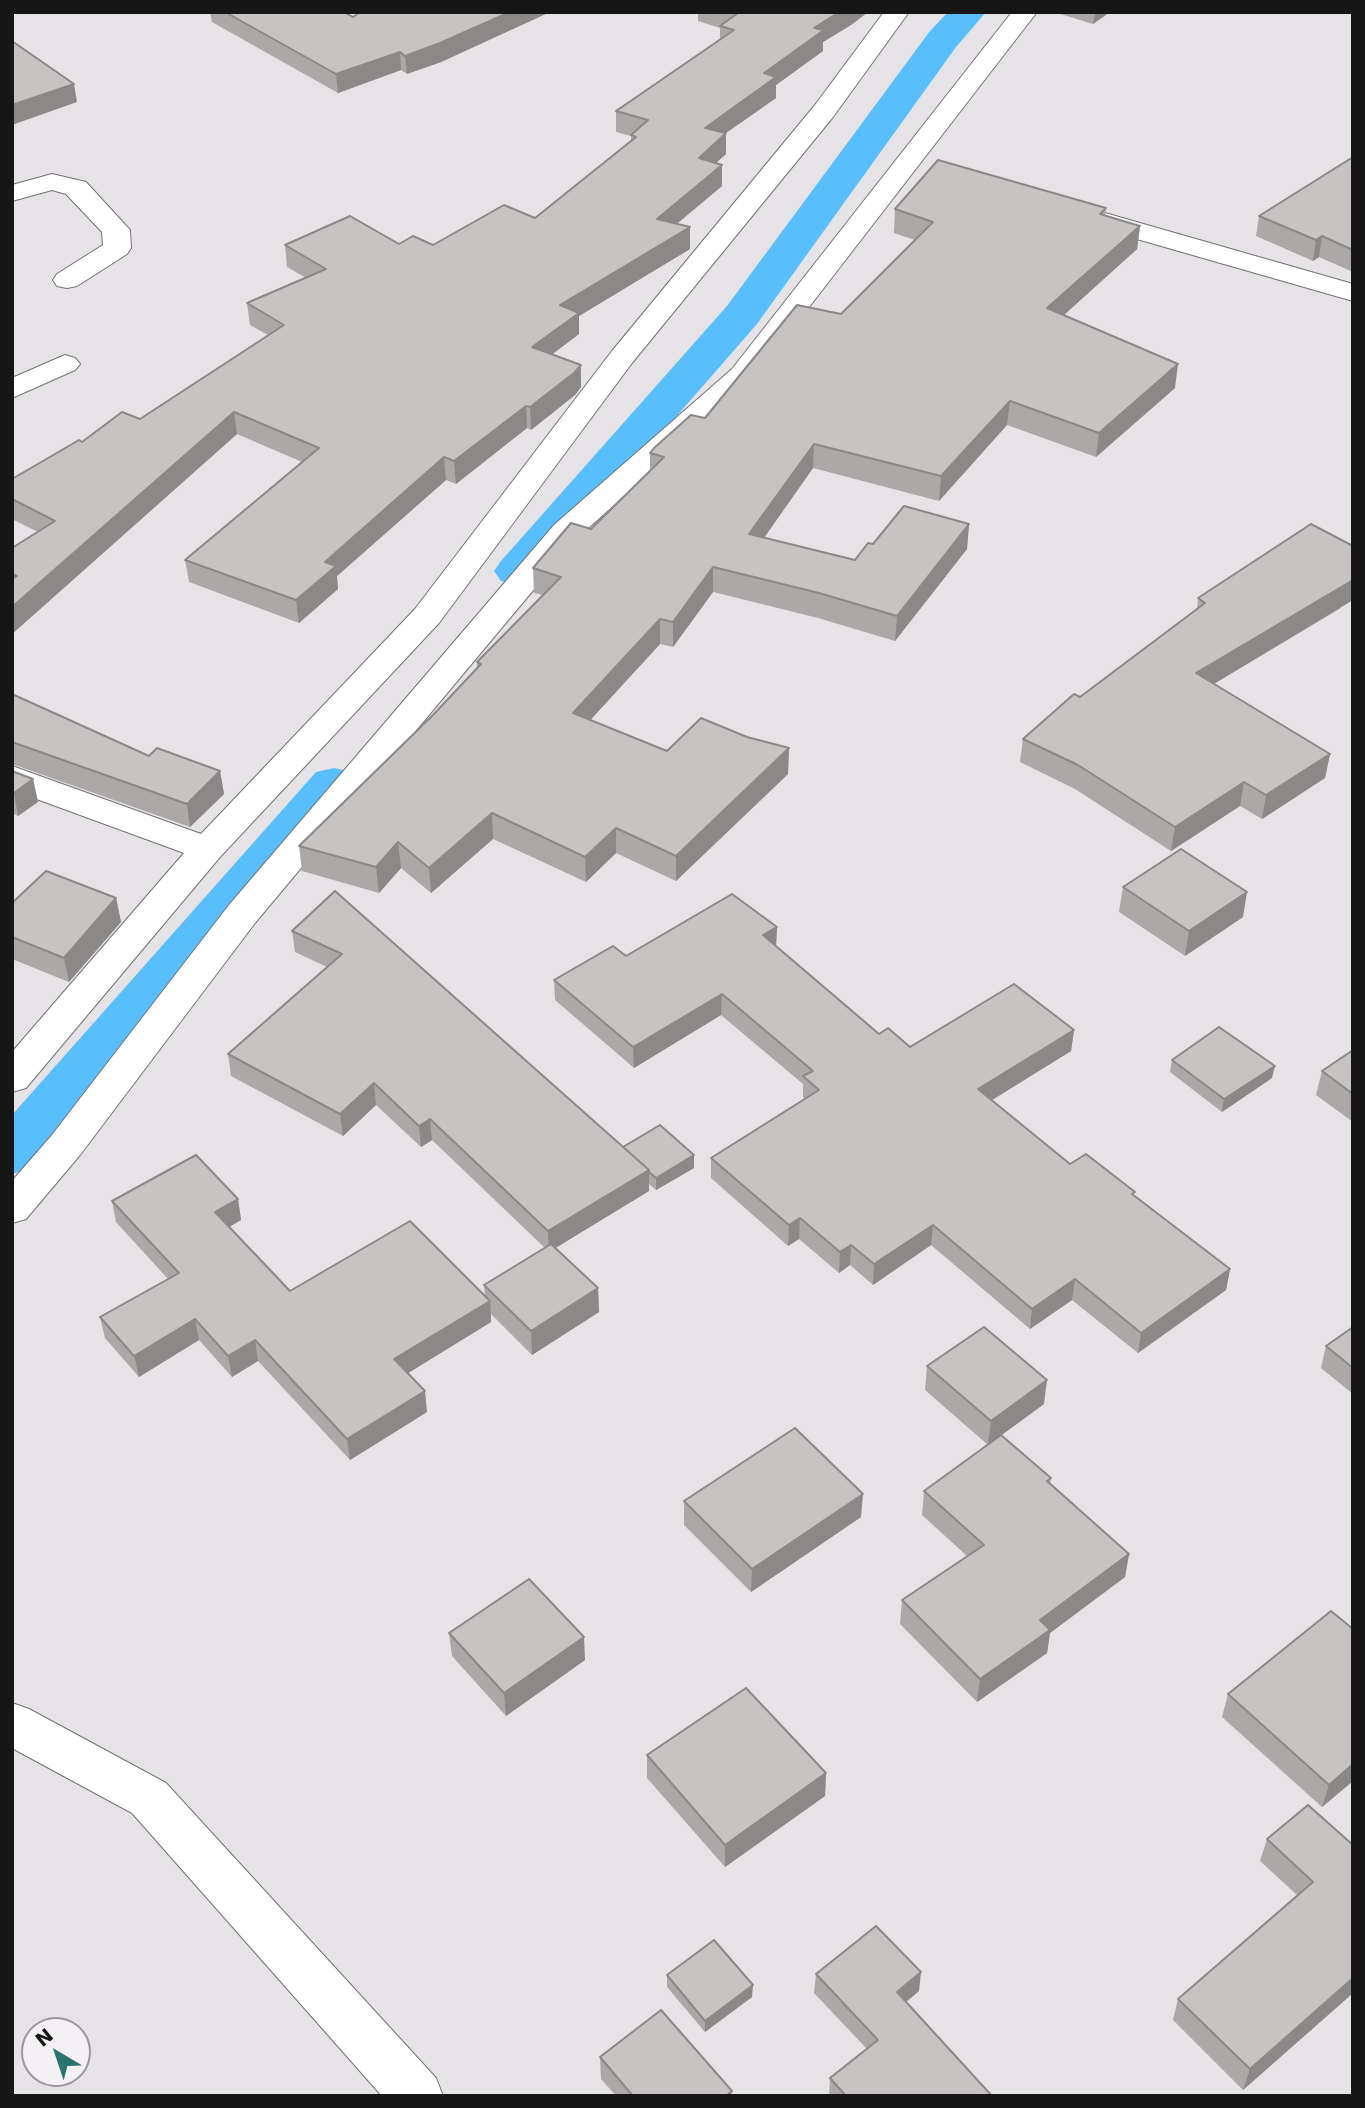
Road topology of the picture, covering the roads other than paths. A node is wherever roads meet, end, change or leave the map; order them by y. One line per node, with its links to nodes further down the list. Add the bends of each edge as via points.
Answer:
1 (897, 12): 10 (street, via 824,111 622,357 427,615)
2 (1025, 12): 12 (street, via 920,167 742,375 565,532 242,914 66,1145)
3 (12, 193): 5 (street, via 52,182 76,188 116,230 117,248)
4 (1070, 212): 6 (street)
5 (67, 280)
6 (1353, 293)
7 (65, 364): 8 (street)
8 (12, 389)
9 (12, 777): 10 (street)
10 (207, 849): 11 (street)
11 (12, 1078)
12 (12, 1208)
13 (12, 1724): 14 (street, via 149,1798)
14 (417, 2096)

